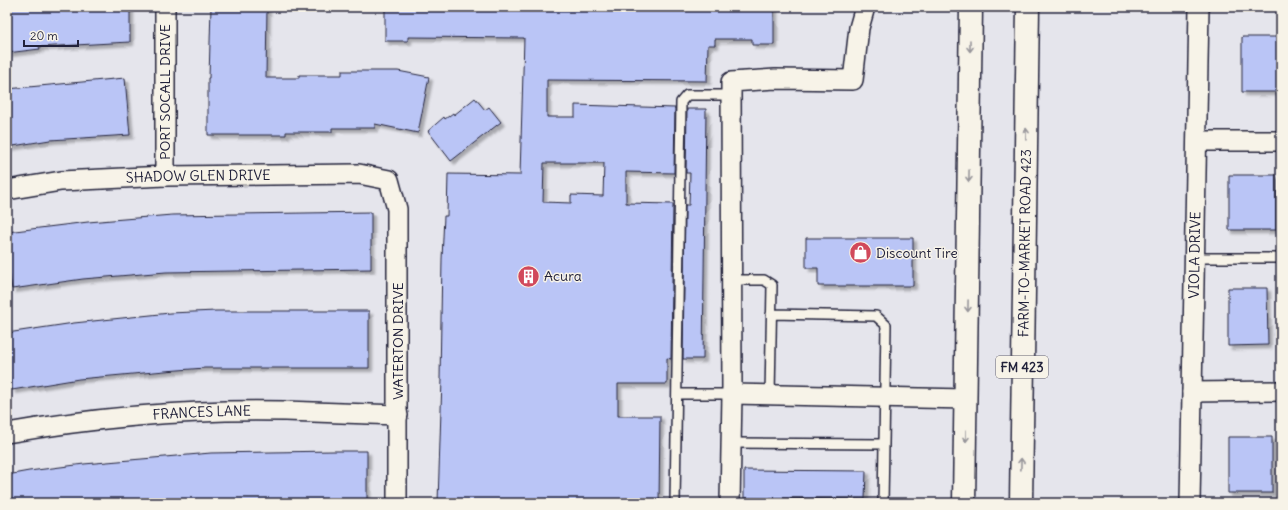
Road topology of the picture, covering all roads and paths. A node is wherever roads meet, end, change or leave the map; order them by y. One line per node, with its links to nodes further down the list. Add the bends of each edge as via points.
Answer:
1 (165, 7): 9 (street, PORT SOCALL DRIVE)
2 (866, 7): 6 (street, via 859,28 853,80 775,79 730,82)
3 (971, 7): 22 (main road, one-way to 22)
4 (1028, 7): 32 (main road, FARM-TO-MARKET ROAD 423 / FM 423, one-way to 4)
5 (1200, 7): 7 (street, VIOLA DRIVE)
6 (731, 95): 14 (street); 18 (lane, via 687,95 681,102)
7 (1197, 141): 8 (street); 12 (street, VIOLA DRIVE)
8 (1281, 141)
9 (165, 176): 10 (street, SHADOW GLEN DRIVE, via 359,174); 11 (street, SHADOW GLEN DRIVE, via 61,181)
10 (389, 180): 23 (street, WATERTON DRIVE, via 397,208)
11 (7, 190)
12 (1194, 258): 13 (lane); 17 (street, VIOLA DRIVE)
13 (1281, 258)
14 (732, 280): 15 (lane, via 764,280 772,286); 19 (street)
15 (771, 314): 20 (lane); 21 (lane, via 876,316 886,325)
16 (1281, 391): 17 (street)
17 (1192, 392): 33 (street, VIOLA DRIVE)
18 (677, 394): 19 (lane); 28 (lane)
19 (732, 394): 20 (street); 25 (street)
20 (770, 395): 21 (street)
21 (885, 398): 22 (street); 26 (lane)
22 (966, 399): 31 (main road, one-way to 31)
23 (398, 416): 24 (street, FRANCES LANE, via 285,411 180,413 76,423); 27 (street, WATERTON DRIVE)
24 (7, 433)
25 (731, 443): 26 (lane); 29 (street)
26 (884, 444): 30 (lane)
27 (396, 503)
28 (675, 503)
29 (730, 503)
30 (883, 503)
31 (964, 503)
32 (1021, 503)
33 (1190, 503)

